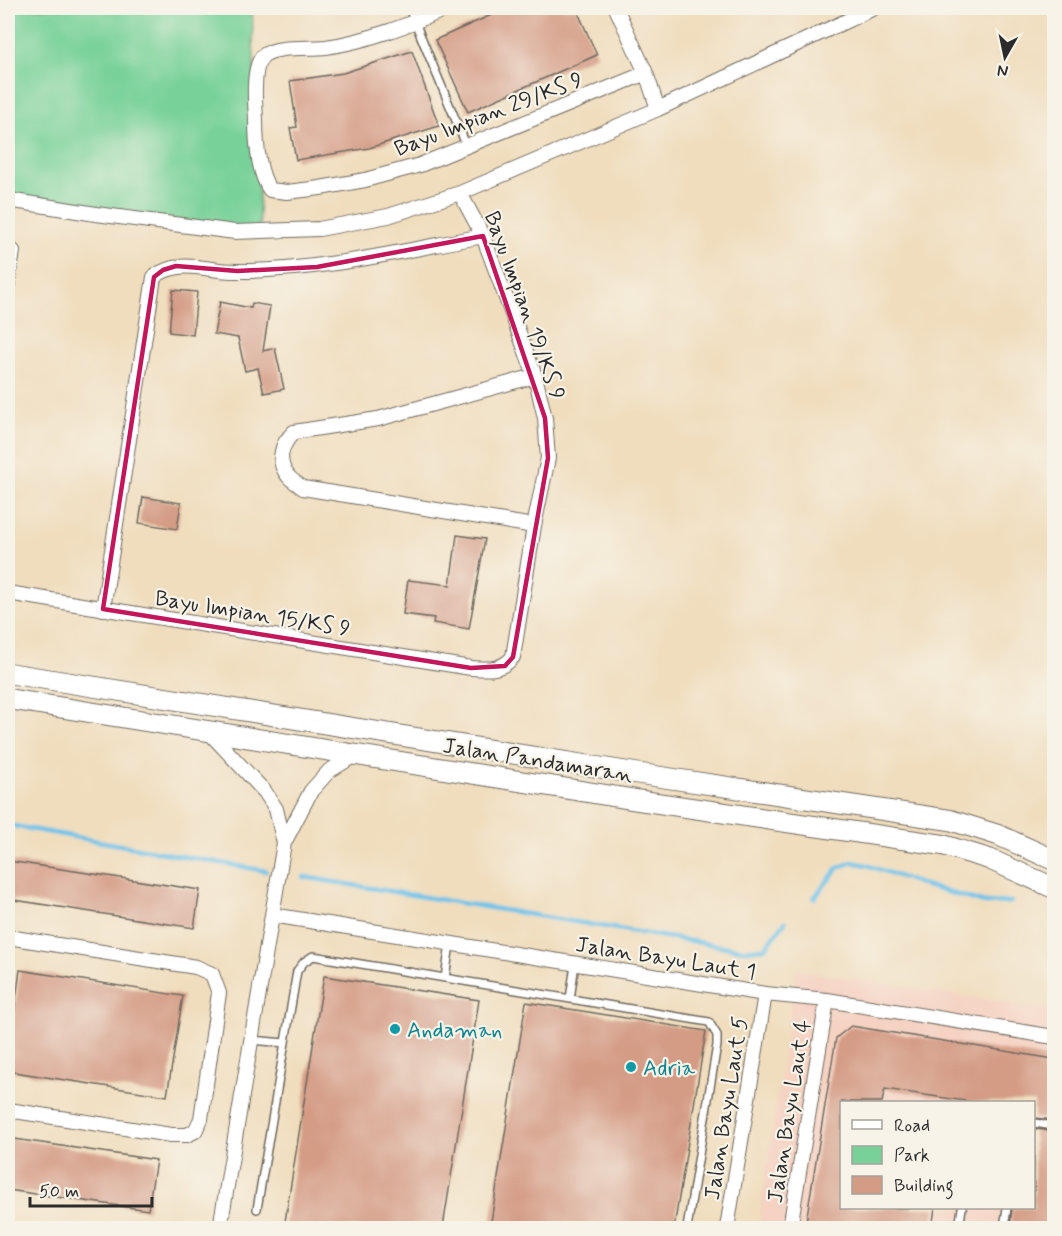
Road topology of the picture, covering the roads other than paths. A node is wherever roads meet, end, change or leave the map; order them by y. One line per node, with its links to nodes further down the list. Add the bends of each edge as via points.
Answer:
1 (409, 8): 5 (lane)
2 (447, 8): 5 (street)
3 (616, 8): 6 (street)
4 (874, 8): 7 (street)
5 (415, 22): 8 (lane); 8 (street, Bayu Impian 29/KS 9, via 367,39 264,55 258,62 256,76 255,122 265,182 270,190 287,192 374,177)
6 (646, 73): 7 (street); 8 (street, Bayu Impian 29/KS 9)
7 (658, 109): 9 (street)
8 (467, 147)
9 (460, 193): 10 (street, via 388,216 319,229 235,231); 11 (street, Bayu Impian 19/KS 9)
10 (8, 200)
11 (483, 236): 14 (street, Bayu Impian 19/KS 9); 17 (street, via 317,267 237,272 176,266 154,277)
12 (13, 251): 13 (street)
13 (8, 285)
14 (535, 376): 15 (street, Bayu Impian 19/KS 9, via 545,418 548,458); 15 (street, via 378,419 294,432 284,441 281,461 288,476 303,488)
15 (534, 526): 18 (street, Bayu Impian 19/KS 9, via 513,657 506,666)
16 (8, 593): 17 (street, Bayu Impian 15/KS 9)
17 (104, 609): 18 (street, Bayu Impian 15/KS 9)
18 (493, 669)
19 (8, 673): 24 (main road, Jalan Pandamaran, via 950,820 998,835)
20 (8, 699): 21 (main road, Jalan Pandamaran)
21 (207, 730): 22 (main road, Jalan Pandamaran); 23 (street, via 265,792 276,809)
22 (357, 754): 23 (street, via 329,771 311,792); 25 (main road, Jalan Pandamaran, via 943,845 989,859)
23 (284, 843): 26 (street)
24 (1054, 860)
25 (1054, 888)
26 (272, 915): 28 (street, Jalan Bayu Laut 1); 35 (street)
27 (8, 937): 37 (street, via 196,967 212,974 219,993 201,1119 195,1131 171,1135)
28 (450, 944): 29 (street, Jalan Bayu Laut 1); 30 (lane)
29 (575, 964): 31 (street, Jalan Bayu Laut 1); 32 (lane)
30 (445, 978): 32 (lane); 36 (lane, via 313,956 297,971)
31 (765, 994): 33 (street, Jalan Bayu Laut 1); 46 (street, Jalan Bayu Laut 5)
32 (570, 999): 43 (lane, via 709,1022 717,1035)
33 (827, 1000): 34 (street, Jalan Bayu Laut 1); 47 (street, Jalan Bayu Laut 4)
34 (1054, 1037)
35 (251, 1040): 36 (lane); 44 (street)
36 (285, 1042): 40 (lane)
37 (8, 1110)
38 (1035, 1122): 39 (lane)
39 (1054, 1126)
40 (257, 1209)
41 (962, 1209): 48 (lane)
42 (1007, 1209): 49 (lane)
43 (688, 1225): 45 (lane)
44 (220, 1228)
45 (694, 1228)
46 (727, 1228)
47 (790, 1228)
48 (959, 1228)
49 (1004, 1228)

